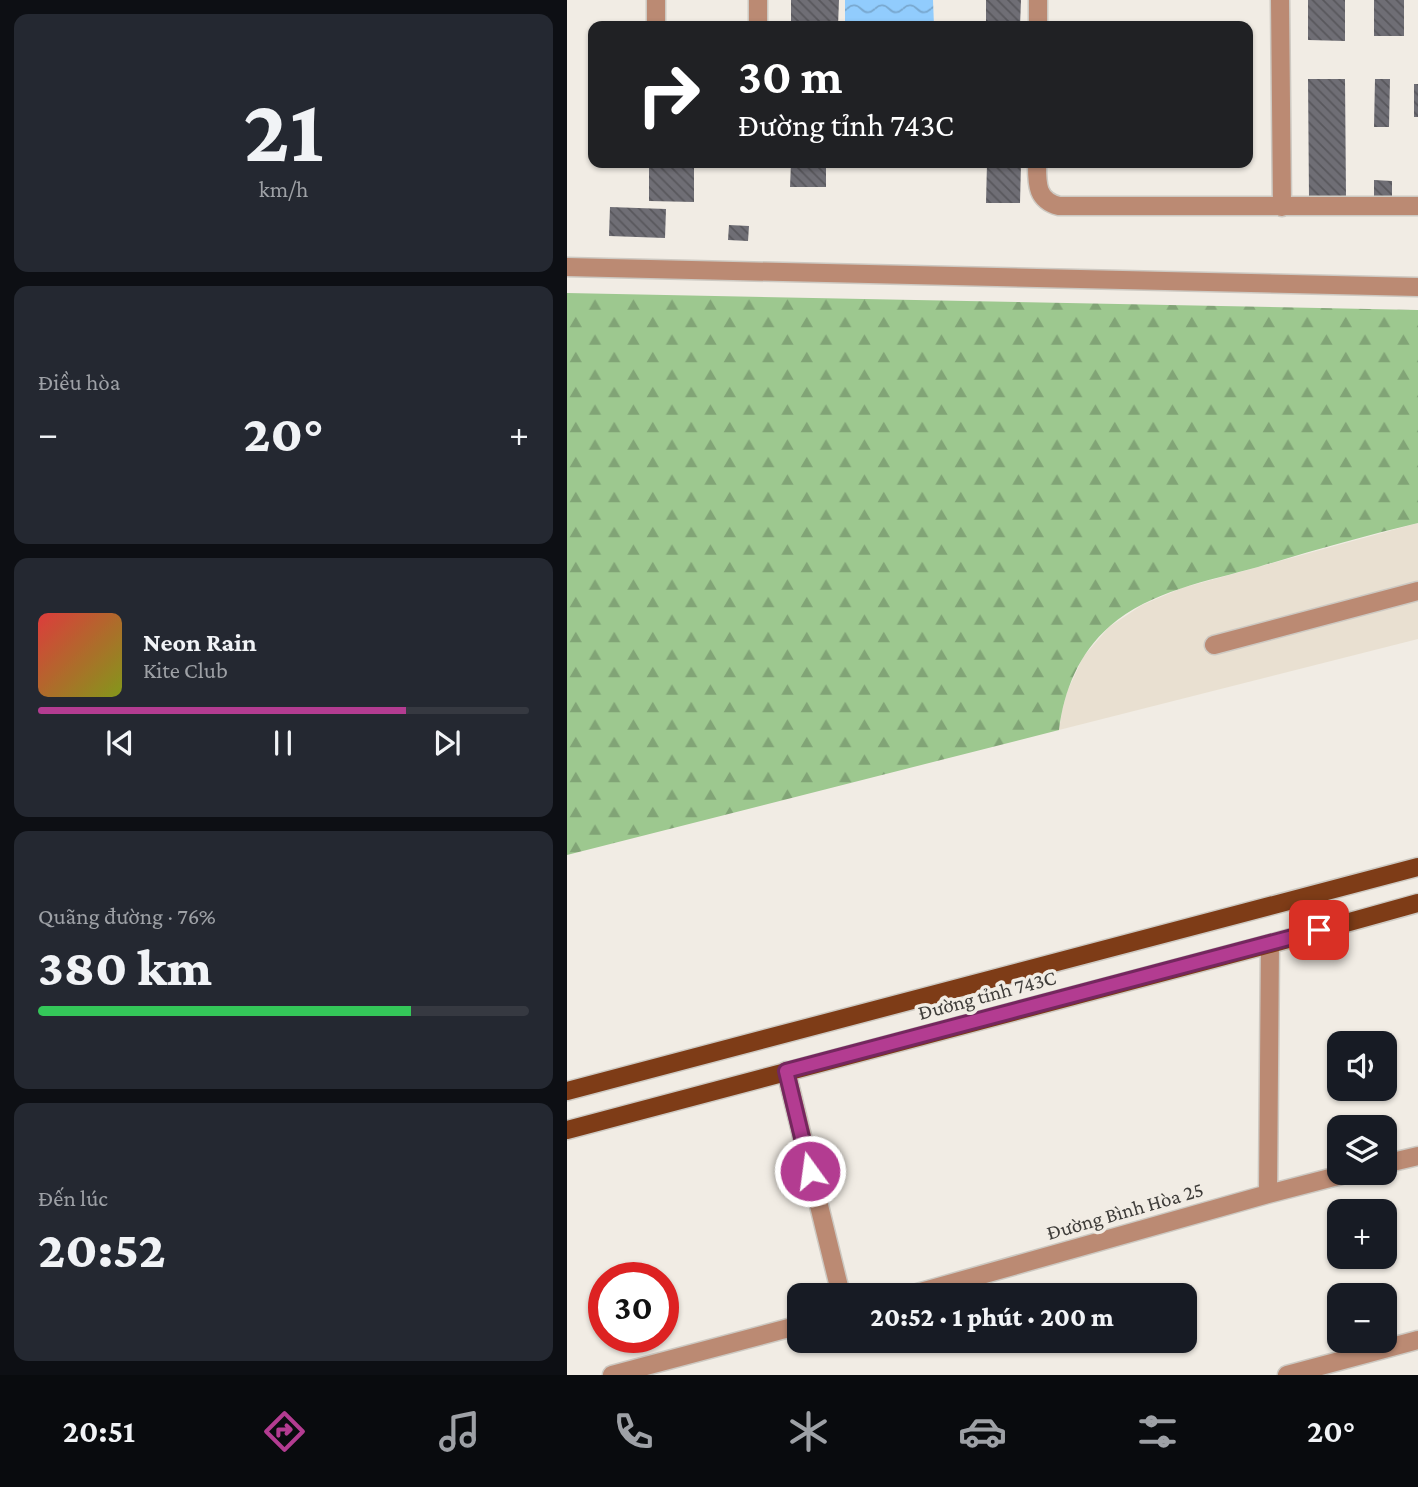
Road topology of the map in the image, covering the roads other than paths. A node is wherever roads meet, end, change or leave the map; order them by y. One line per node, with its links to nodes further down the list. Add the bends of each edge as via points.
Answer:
1 (656, 0): 5 (street)
2 (758, 0): 6 (street)
3 (1038, 0): 7 (street)
4 (1280, 0): 10 (street)
5 (656, 21)
6 (758, 21)
7 (1038, 21)
8 (1037, 168): 10 (street, via 1041,193 1059,206)
9 (1418, 206): 10 (street)
10 (1282, 207)
11 (567, 267): 12 (street)
12 (1418, 288)
13 (1418, 591): 14 (street)
14 (1214, 645)
15 (1418, 867): 19 (main road, Đường tỉnh 743C)
16 (1418, 903): 17 (main road, Đường tỉnh 743C)
17 (1270, 944): 18 (main road, Đường tỉnh 743C); 24 (street)
18 (786, 1071): 20 (main road, Đường tỉnh 743C); 25 (street)
19 (567, 1091)
20 (567, 1130)
21 (1418, 1156): 22 (street)
22 (1397, 1161)
23 (1327, 1179): 24 (street, Đường Bình Hòa 25)
24 (1268, 1194): 26 (street, Đường Bình Hòa 25)
25 (838, 1283)
26 (953, 1283)
27 (787, 1328): 29 (street)
28 (1418, 1340): 30 (street)
29 (612, 1375)
30 (1287, 1375)

